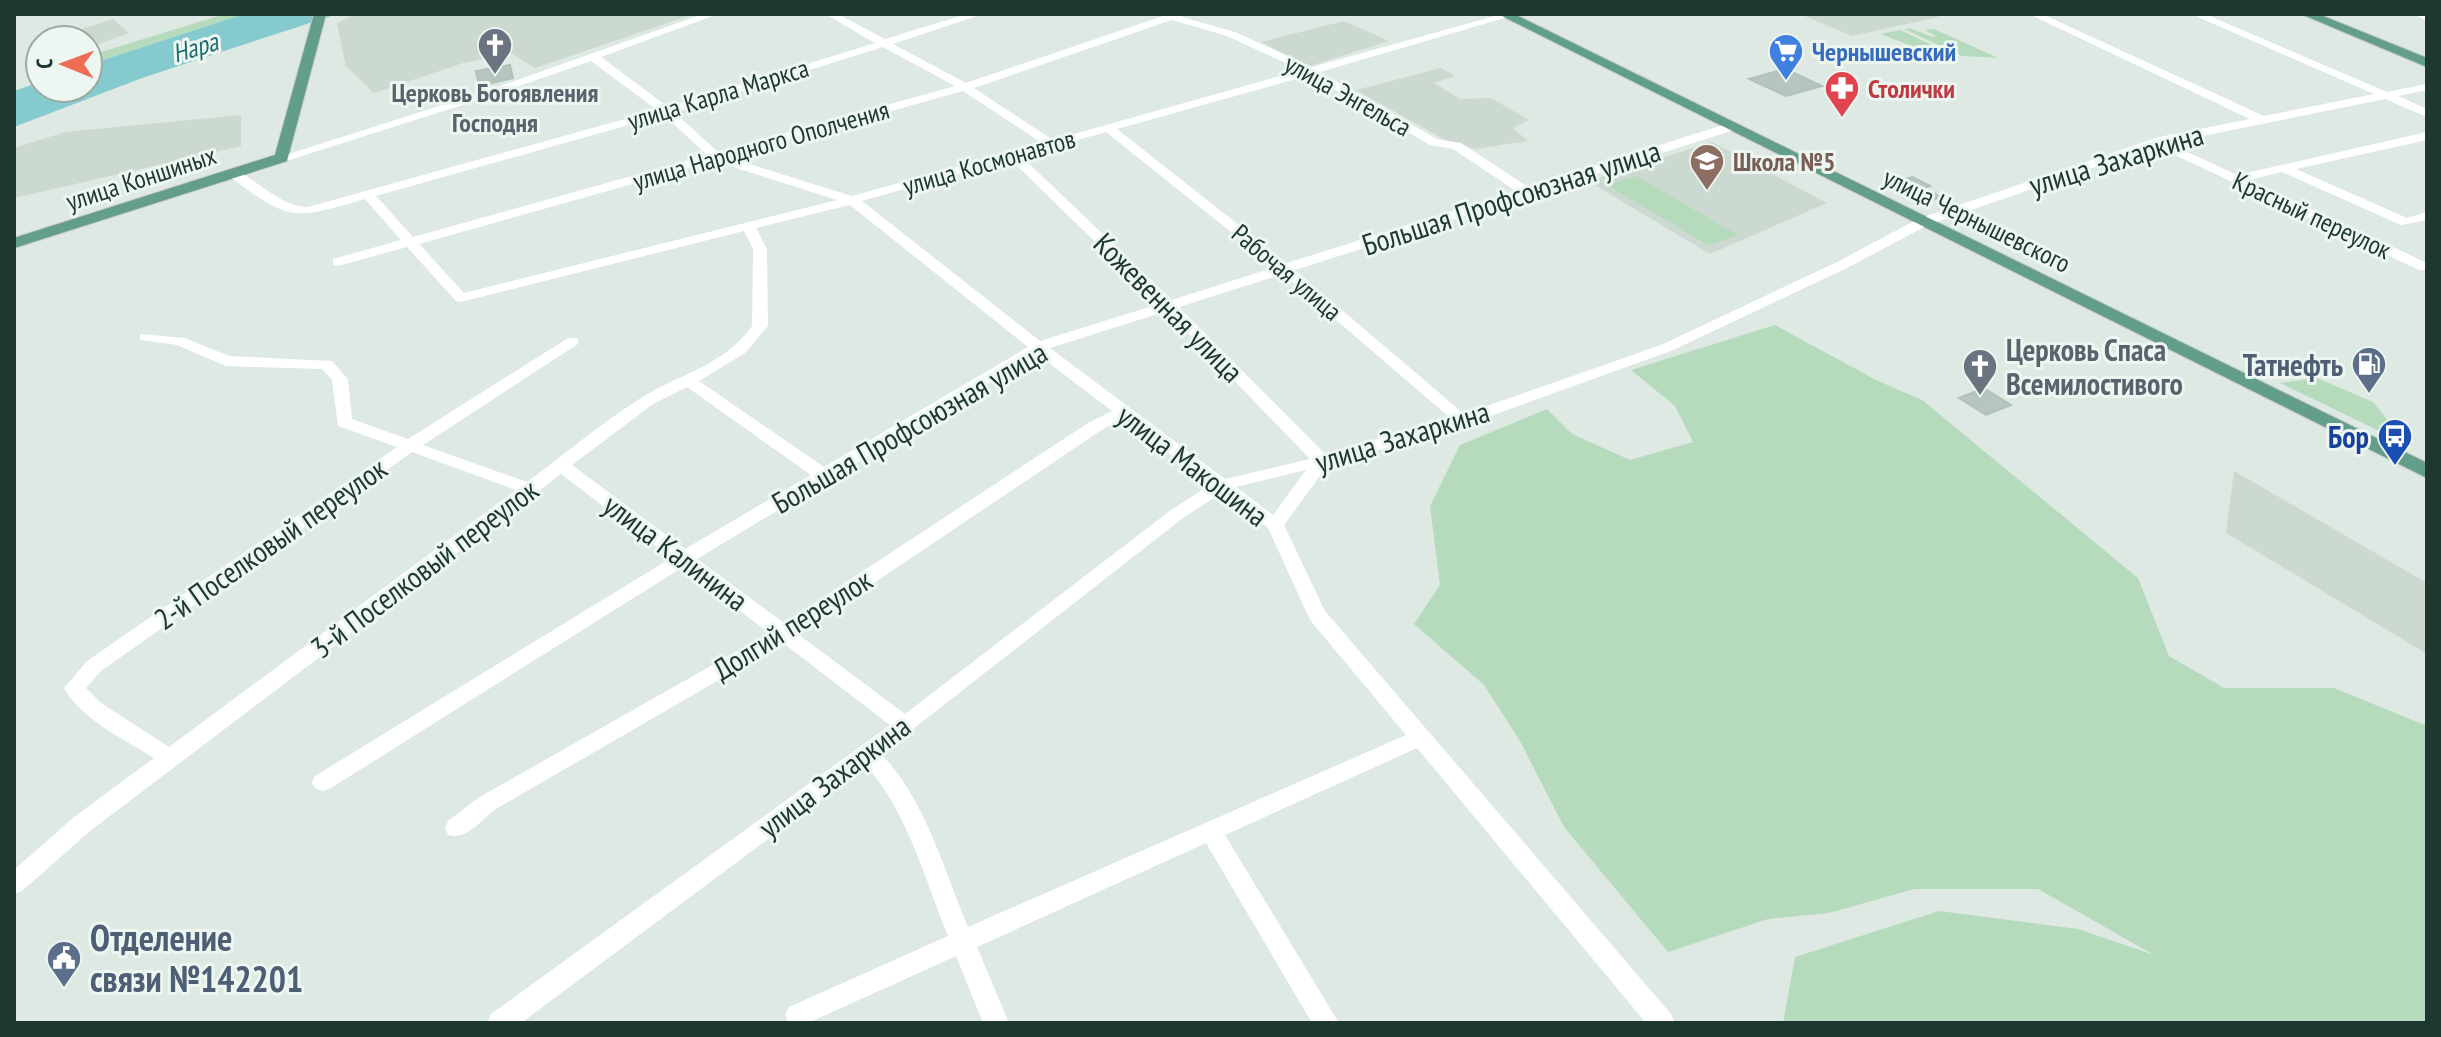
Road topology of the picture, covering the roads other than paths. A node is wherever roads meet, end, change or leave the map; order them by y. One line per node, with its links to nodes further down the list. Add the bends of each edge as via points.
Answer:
1 (320, 14): 28 (main road)
2 (713, 14): 13 (street)
3 (830, 14): 12 (street)
4 (978, 14): 12 (street, улица Карла Маркса)
5 (2034, 14): 21 (street)
6 (2196, 14): 18 (street)
7 (2307, 14): 14 (main road)
8 (2418, 14): 11 (street)
9 (1172, 15): 15 (street, улица Энгельса, via 1230,34); 16 (street, улица Народного Ополчения)
10 (1508, 15): 15 (street, улица Космонавтов); 22 (main road, улица Чернышевского)
11 (2427, 18)
12 (884, 43): 16 (street); 19 (street, улица Карла Маркса)
13 (592, 56): 19 (street, улица Макошина); 28 (street)
14 (2427, 63)
15 (1308, 70): 23 (street, улица Космонавтов); 33 (street, улица Энгельса, via 1434,142 1457,146)
16 (965, 87): 26 (street); 29 (street, улица Народного Ополчения)
17 (2427, 87): 18 (street, улица Захаркина)
18 (2386, 95): 20 (street); 21 (street, улица Захаркина)
19 (666, 111): 29 (street, улица Макошина); 34 (street, улица Карла Маркса)
20 (2427, 113)
21 (2262, 120): 25 (street, улица Захаркина)
22 (1730, 127): 33 (street, Большая Профсоюзная улица); 37 (main road, улица Чернышевского)
23 (1109, 129): 26 (street, улица Космонавтов); 43 (street, Рабочая улица)
24 (2427, 136): 30 (street)
25 (2157, 142): 32 (street, Красный переулок); 37 (street, улица Захаркина)
26 (1052, 144): 27 (street, улица Космонавтов)
27 (1013, 155): 35 (street, улица Космонавтов); 44 (street, Кожевенная улица)
28 (282, 158): 31 (main road, улица Коншиных)
29 (717, 158): 35 (street, улица Макошина); 39 (street, улица Народного Ополчения)
30 (2283, 168): 32 (street); 36 (street, via 2406,222)
31 (234, 174): 34 (street, улица Карла Маркса, via 292,212); 40 (main road, улица Коншиных)
32 (2236, 179): 42 (street, Красный переулок)
33 (1524, 190): 43 (street, Большая Профсоюзная улица)
34 (366, 193): 39 (street)
35 (852, 200): 38 (street, улица Космонавтов); 47 (street, улица Макошина)
36 (2427, 216)
37 (1923, 222): 50 (street, улица Захаркина, via 1666,348); 54 (main road, улица Чернышевского)
38 (748, 226): 39 (street, улица Космонавтов, via 461,298); 48 (street, 3-й Поселковый переулок, via 760,249 760,326 725,359)
39 (409, 242): 41 (street, улица Народного Ополчения)
40 (14, 243)
41 (338, 262)
42 (2424, 267)
43 (1287, 270): 44 (street, Большая Профсоюзная улица); 50 (street, Рабочая улица)
44 (1170, 306): 47 (street, Большая Профсоюзная улица); 52 (street, Кожевенная улица)
45 (145, 337): 51 (street, via 180,341 226,361 326,364 340,379 344,422)
46 (573, 341): 51 (street, 2-й Поселковый переулок)
47 (1038, 347): 49 (street, улица Макошина); 55 (street, Большая Профсоюзная улица)
48 (686, 379): 53 (street, 3-й Поселковый переулок, via 647,401); 55 (street)
49 (1122, 412): 56 (street, улица Макошина); 60 (street, Долгий переулок)
50 (1462, 420): 52 (street, улица Захаркина)
51 (408, 447): 57 (street); 64 (street, 2-й Поселковый переулок, via 94,666 74,688 94,709)
52 (1322, 461): 56 (street, улица Захаркина); 58 (street)
53 (562, 466): 57 (street, 3-й Поселковый переулок); 59 (street, улица Калинина)
54 (2427, 471)
55 (823, 475): 59 (street, Большая Профсоюзная улица)
56 (1222, 485): 58 (street, улица Макошина); 61 (street, улица Захаркина, via 1177,514)
57 (529, 489): 64 (street, 3-й Поселковый переулок)
58 (1275, 525): 62 (street, улица Макошина, via 1317,615)
59 (684, 558): 60 (street, улица Калинина); 65 (street, Большая Профсоюзная улица)
60 (784, 633): 61 (street, улица Калинина); 66 (street, Долгий переулок, via 486,804)
61 (905, 725): 63 (street, улица Захаркина)
62 (1419, 738): 67 (street); 74 (street, улица Макошина)
63 (867, 753): 69 (street, via 890,777 908,811); 71 (street, улица Захаркина)
64 (170, 758): 68 (street, 3-й Поселковый переулок)
65 (323, 782)
66 (456, 828)
67 (1212, 833): 69 (street); 73 (street)
68 (14, 884)
69 (964, 942): 70 (street); 72 (street)
70 (798, 1015)
71 (500, 1023)
72 (996, 1023)
73 (1326, 1023)
74 (1662, 1023)

